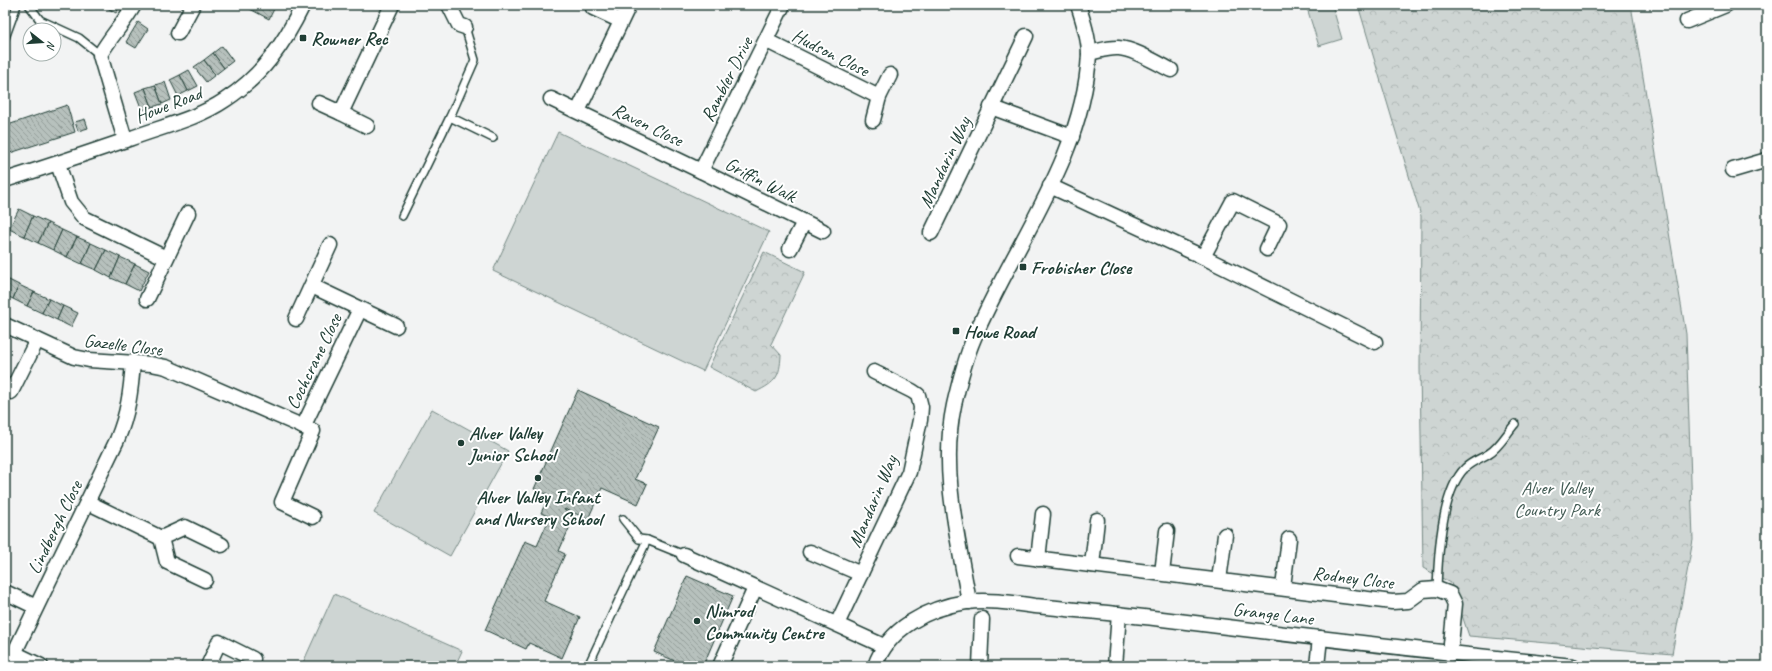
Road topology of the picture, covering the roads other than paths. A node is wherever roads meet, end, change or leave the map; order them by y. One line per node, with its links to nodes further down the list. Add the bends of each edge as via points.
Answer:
1 (17, 5): 18 (lane)
2 (29, 5): 21 (lane, via 40,20 78,38)
3 (134, 5): 21 (street)
4 (193, 5): 16 (street)
5 (303, 5): 35 (street, Howe Road, via 274,56 250,81 225,100 194,116)
6 (392, 5): 29 (street)
7 (449, 5): 15 (street, via 459,25)
8 (629, 5): 13 (street)
9 (784, 5): 19 (street, Rambler Drive)
10 (1078, 5): 20 (street, via 1084,22)
11 (1726, 5): 14 (street)
12 (593, 8): 13 (street)
13 (621, 21): 28 (street)
14 (1687, 21)
15 (465, 26): 30 (lane, via 475,60)
16 (178, 33)
17 (1026, 36): 27 (street, Mandarin Way)
18 (5, 38)
19 (766, 41): 24 (street, Hudson Close); 38 (street, Rambler Drive)
20 (1089, 53): 22 (street, via 1121,48); 33 (street, via 1084,95)
21 (100, 55): 35 (street)
22 (1171, 70)
23 (890, 75): 24 (street, Hudson Close)
24 (879, 97): 31 (street, Hudson Close)
25 (551, 100): 28 (street, Raven Close)
26 (319, 103): 29 (street)
27 (991, 107): 33 (street, Mandarin Way); 46 (street, Mandarin Way)
28 (578, 111): 38 (street, Raven Close)
29 (341, 113): 32 (street)
30 (450, 117): 34 (lane); 43 (lane)
31 (873, 120)
32 (367, 126)
33 (1072, 137): 41 (street)
34 (494, 138)
35 (125, 140): 37 (street, Howe Road)
36 (1767, 160): 39 (street)
37 (58, 164): 40 (street, Howe Road); 51 (street, via 71,202 84,218)
38 (701, 170): 44 (street, Griffin Walk)
39 (1733, 170)
40 (5, 180)
41 (1050, 186): 50 (street); 89 (street, via 973,339 954,406 949,455 950,491)
42 (188, 212): 51 (street)
43 (402, 216)
44 (804, 222): 45 (street, Griffin Walk); 48 (street, Griffin Walk)
45 (823, 231)
46 (931, 234)
47 (330, 245): 52 (street, Cochcrane Close)
48 (790, 249)
49 (1267, 249): 50 (street, via 1279,224 1234,201)
50 (1203, 257): 59 (street)
51 (166, 258): 53 (street)
52 (312, 286): 54 (street, Cochcrane Close); 55 (street, Cochcrane Close)
53 (148, 299)
54 (360, 309): 57 (street, Cochcrane Close); 64 (street, Cochcrane Close)
55 (296, 319)
56 (5, 325): 58 (street, Gazelle Close)
57 (396, 326)
58 (37, 340): 60 (street, Gazelle Close, via 74,357); 62 (street)
59 (1375, 342)
60 (134, 362): 64 (street, Gazelle Close, via 166,368); 65 (street, Lindbergh Close, via 127,412 117,440)
61 (874, 372): 82 (street, Mandarin Way, via 918,395 921,407 909,472)
62 (11, 392)
63 (1515, 424): 87 (lane, via 1489,454 1475,460 1464,469 1453,487 1443,519)
64 (303, 427): 67 (street, Cochcrane Close, via 313,431 282,502)
65 (87, 502): 72 (street); 90 (street, Lindbergh Close)
66 (1043, 514): 79 (street)
67 (313, 517)
68 (623, 519): 74 (lane, via 639,539)
69 (1097, 520): 80 (street)
70 (1167, 531): 81 (street)
71 (1226, 534): 84 (street)
72 (161, 538): 75 (street, via 185,528); 83 (street, via 167,562)
73 (1289, 539): 85 (street, Rodney Close)
74 (647, 540): 77 (lane); 103 (lane)
75 (222, 545)
76 (810, 552): 82 (street, Mandarin Way)
77 (684, 555): 86 (street)
78 (1018, 556): 79 (street, Rodney Close)
79 (1038, 559): 80 (street, Rodney Close)
80 (1092, 565): 81 (street, Rodney Close)
81 (1162, 573): 84 (street, Rodney Close)
82 (860, 574): 93 (street, Mandarin Way)
83 (205, 580)
84 (1219, 580): 85 (street, Rodney Close)
85 (1282, 587): 87 (street, Rodney Close, via 1392,602 1408,601 1423,590)
86 (755, 588): 93 (street); 104 (street)
87 (1437, 589): 97 (street, via 1450,594 1455,604)
88 (5, 592): 90 (street)
89 (968, 602): 91 (street, Grange Lane, via 997,602); 95 (street, Grange Lane, via 926,613 907,625)
90 (36, 607): 96 (street, Lindbergh Close)
91 (1119, 614): 94 (street, Grange Lane); 107 (street)
92 (982, 619): 106 (street)
93 (837, 624): 95 (street)
94 (1320, 638): 97 (street, Grange Lane); 108 (street)
95 (884, 646): 105 (street)
96 (14, 653): 100 (street, Lindbergh Close); 101 (street)
97 (1450, 654): 99 (street, Grange Lane)
98 (253, 659): 102 (street, via 219,642)
99 (1525, 664): 109 (street, Grange Lane)
100 (8, 666)
101 (42, 666)
102 (208, 666)
103 (588, 666)
104 (720, 666)
105 (874, 666)
106 (980, 666)
107 (1115, 666)
108 (1317, 666)
109 (1573, 666)

